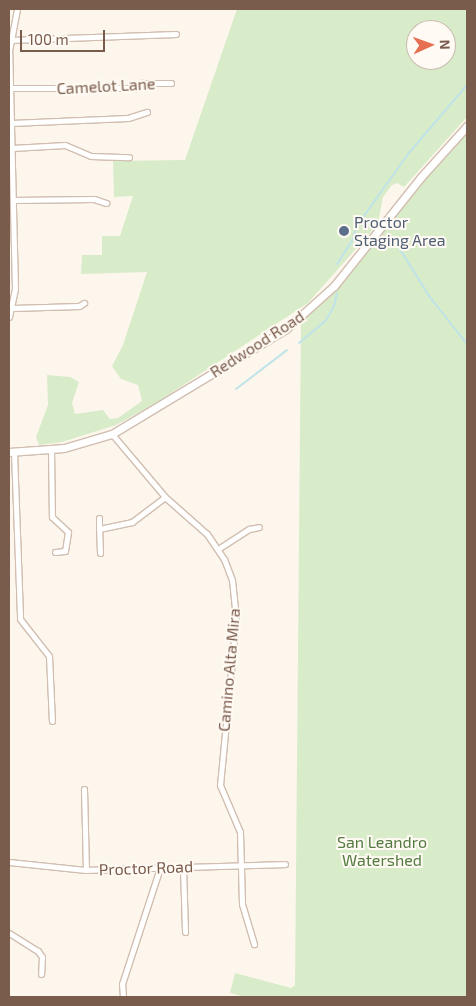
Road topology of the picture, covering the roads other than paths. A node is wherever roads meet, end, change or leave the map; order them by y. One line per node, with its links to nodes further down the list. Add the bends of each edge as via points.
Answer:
1 (17, 9): 2 (street)
2 (11, 25): 4 (street)
3 (176, 34): 4 (street)
4 (10, 40): 6 (street)
5 (171, 83): 6 (street, Camelot Lane, via 142,83 136,88)
6 (10, 88): 8 (street)
7 (147, 112): 8 (street, via 128,118)
8 (11, 124): 10 (street)
9 (467, 126): 18 (main road, Redwood Road, via 420,177 334,286 301,317)
10 (12, 148): 11 (street, via 65,145 92,156); 12 (street)
11 (129, 157)
12 (12, 197): 13 (street, via 94,198); 14 (street)
13 (106, 203)
14 (11, 240): 15 (street)
15 (12, 304): 16 (street); 17 (street)
16 (84, 304)
17 (9, 317)
18 (112, 434): 19 (main road, Redwood Road); 21 (street, Camino Alta Mira)
19 (50, 450): 20 (main road, Redwood Road); 26 (street, via 52,517 68,532 65,552)
20 (11, 452): 28 (street, via 20,619 49,656)
21 (165, 496): 24 (street, via 132,522); 25 (street, Camino Alta Mira, via 202,529)
22 (99, 518): 24 (street)
23 (259, 527): 25 (street, via 249,529)
24 (99, 529): 27 (street)
25 (218, 549): 31 (street, Camino Alta Mira, via 230,574 236,604 220,785 240,832)
26 (55, 552)
27 (100, 553)
28 (52, 721)
29 (84, 789): 35 (street)
30 (9, 862): 35 (street, Proctor Road)
31 (242, 864): 32 (street, Proctor Road); 33 (street, Proctor Road); 38 (street, Camino Alta Mira, via 242,904)
32 (285, 864)
33 (183, 867): 34 (street, Proctor Road); 36 (street)
34 (160, 868): 35 (street, Proctor Road); 40 (street, via 122,984)
35 (86, 870)
36 (185, 932)
37 (9, 933): 39 (street, via 42,956)
38 (254, 944)
39 (41, 974)
40 (122, 997)

